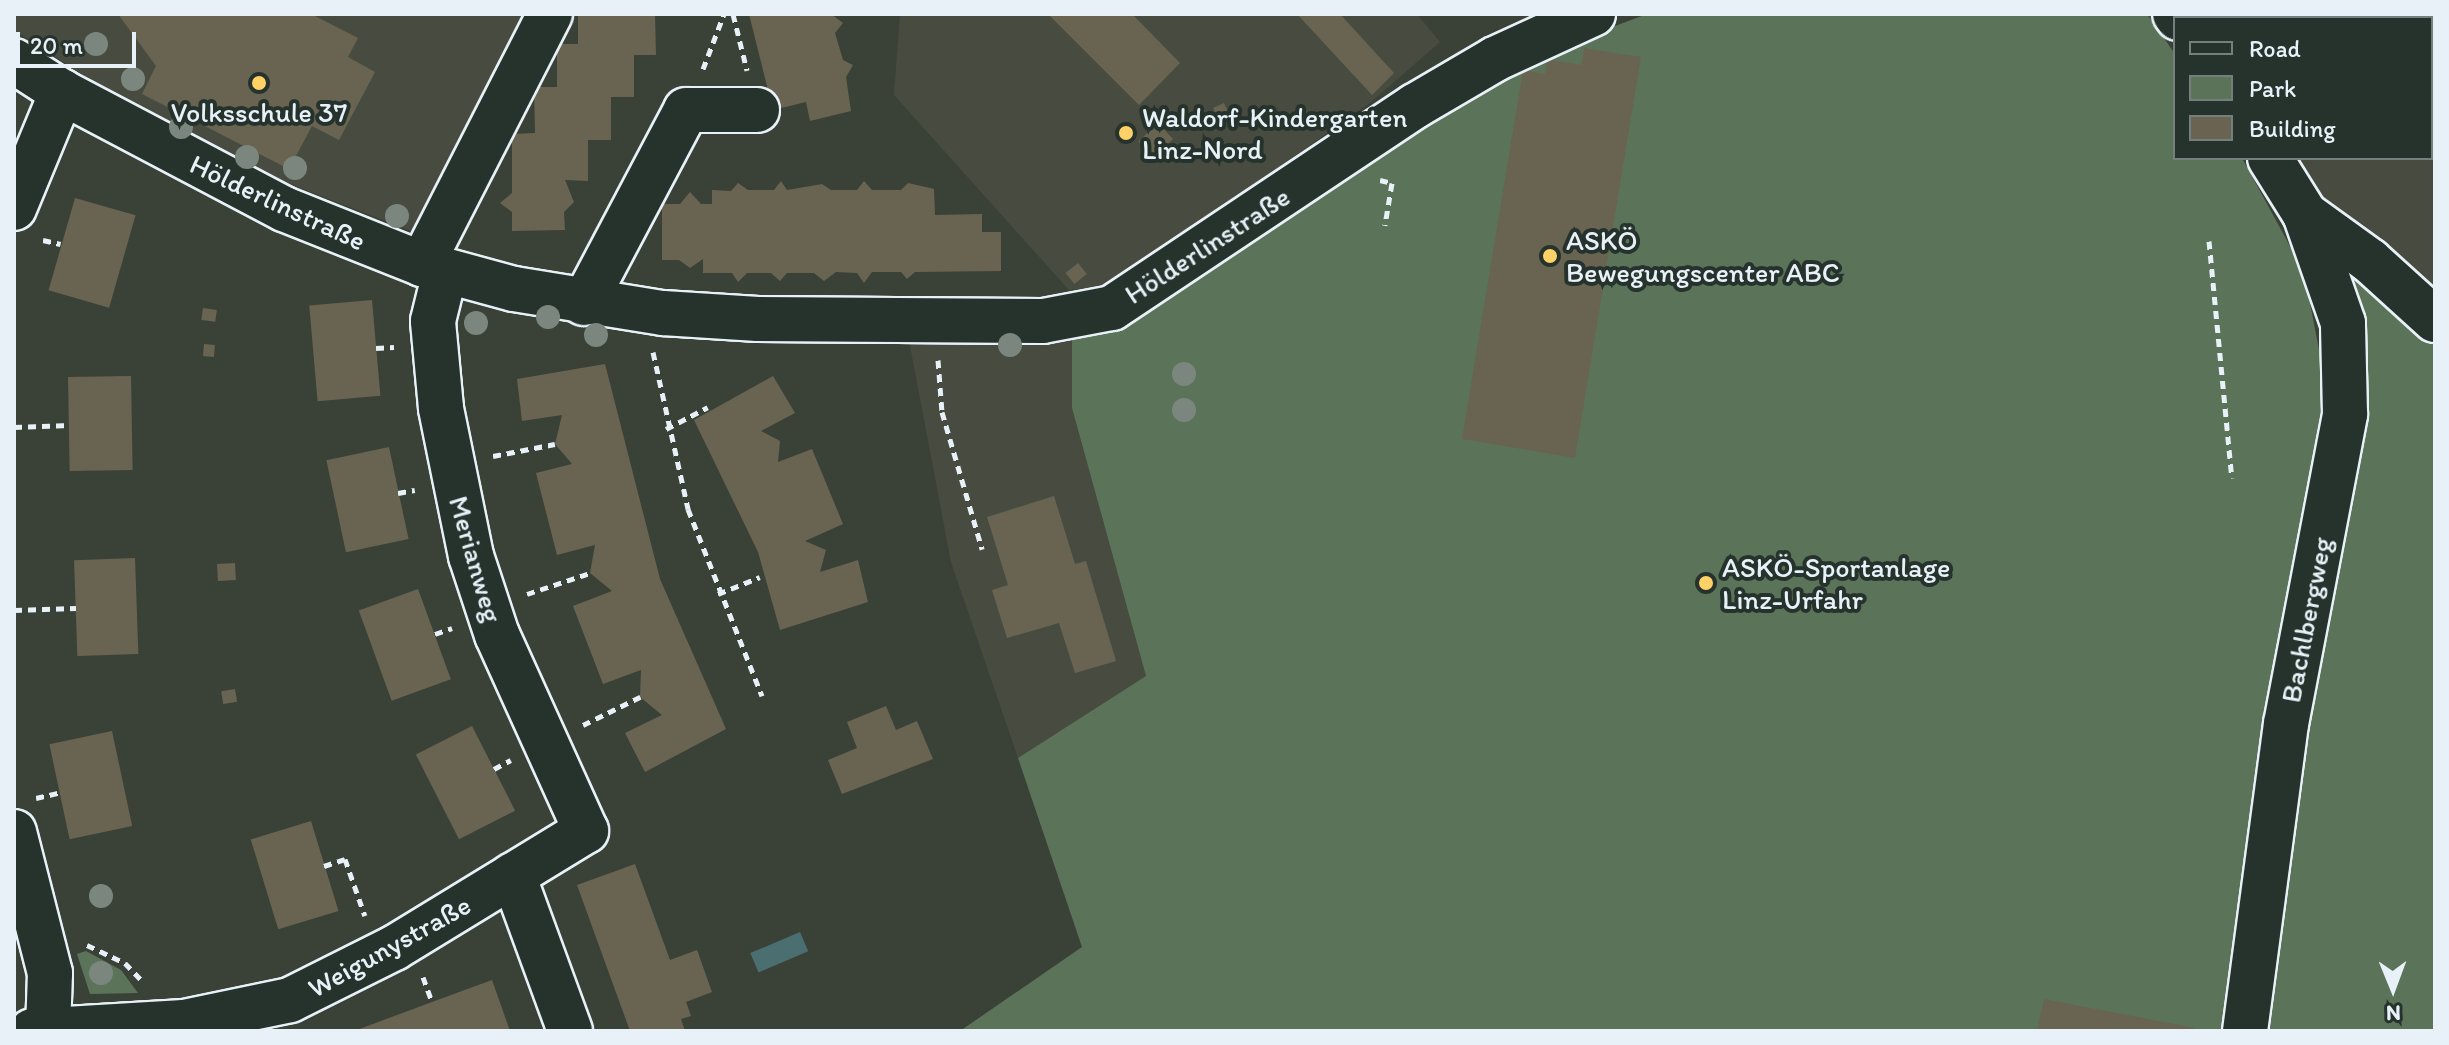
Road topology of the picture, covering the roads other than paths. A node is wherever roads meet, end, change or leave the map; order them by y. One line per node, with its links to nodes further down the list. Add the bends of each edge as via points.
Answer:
1 (550, 14): 9 (street)
2 (1593, 14): 10 (street, Hölderlinstraße, via 1495,59 1415,106 1112,308 1043,321 938,321 758,319)
3 (14, 61): 4 (street, Hölderlinstraße)
4 (62, 92): 7 (street); 9 (street, Hölderlinstraße, via 284,209)
5 (753, 92): 10 (street, via 686,110)
6 (2271, 160): 8 (street)
7 (14, 208)
8 (2305, 214): 11 (street, via 2370,261); 17 (street, Bachlbergweg, via 2343,323 2345,414 2286,724)
9 (433, 268): 10 (street, Hölderlinstraße); 13 (street, Merianweg, via 441,408 471,556 497,635)
10 (584, 303)
11 (2435, 320)
12 (23, 816): 15 (street, via 50,973)
13 (586, 831): 14 (street, Weigunystraße)
14 (513, 875): 15 (street, Weigunystraße, via 370,961 290,1000 184,1022); 16 (street)
15 (43, 1030)
16 (570, 1031)
17 (2245, 1031)

